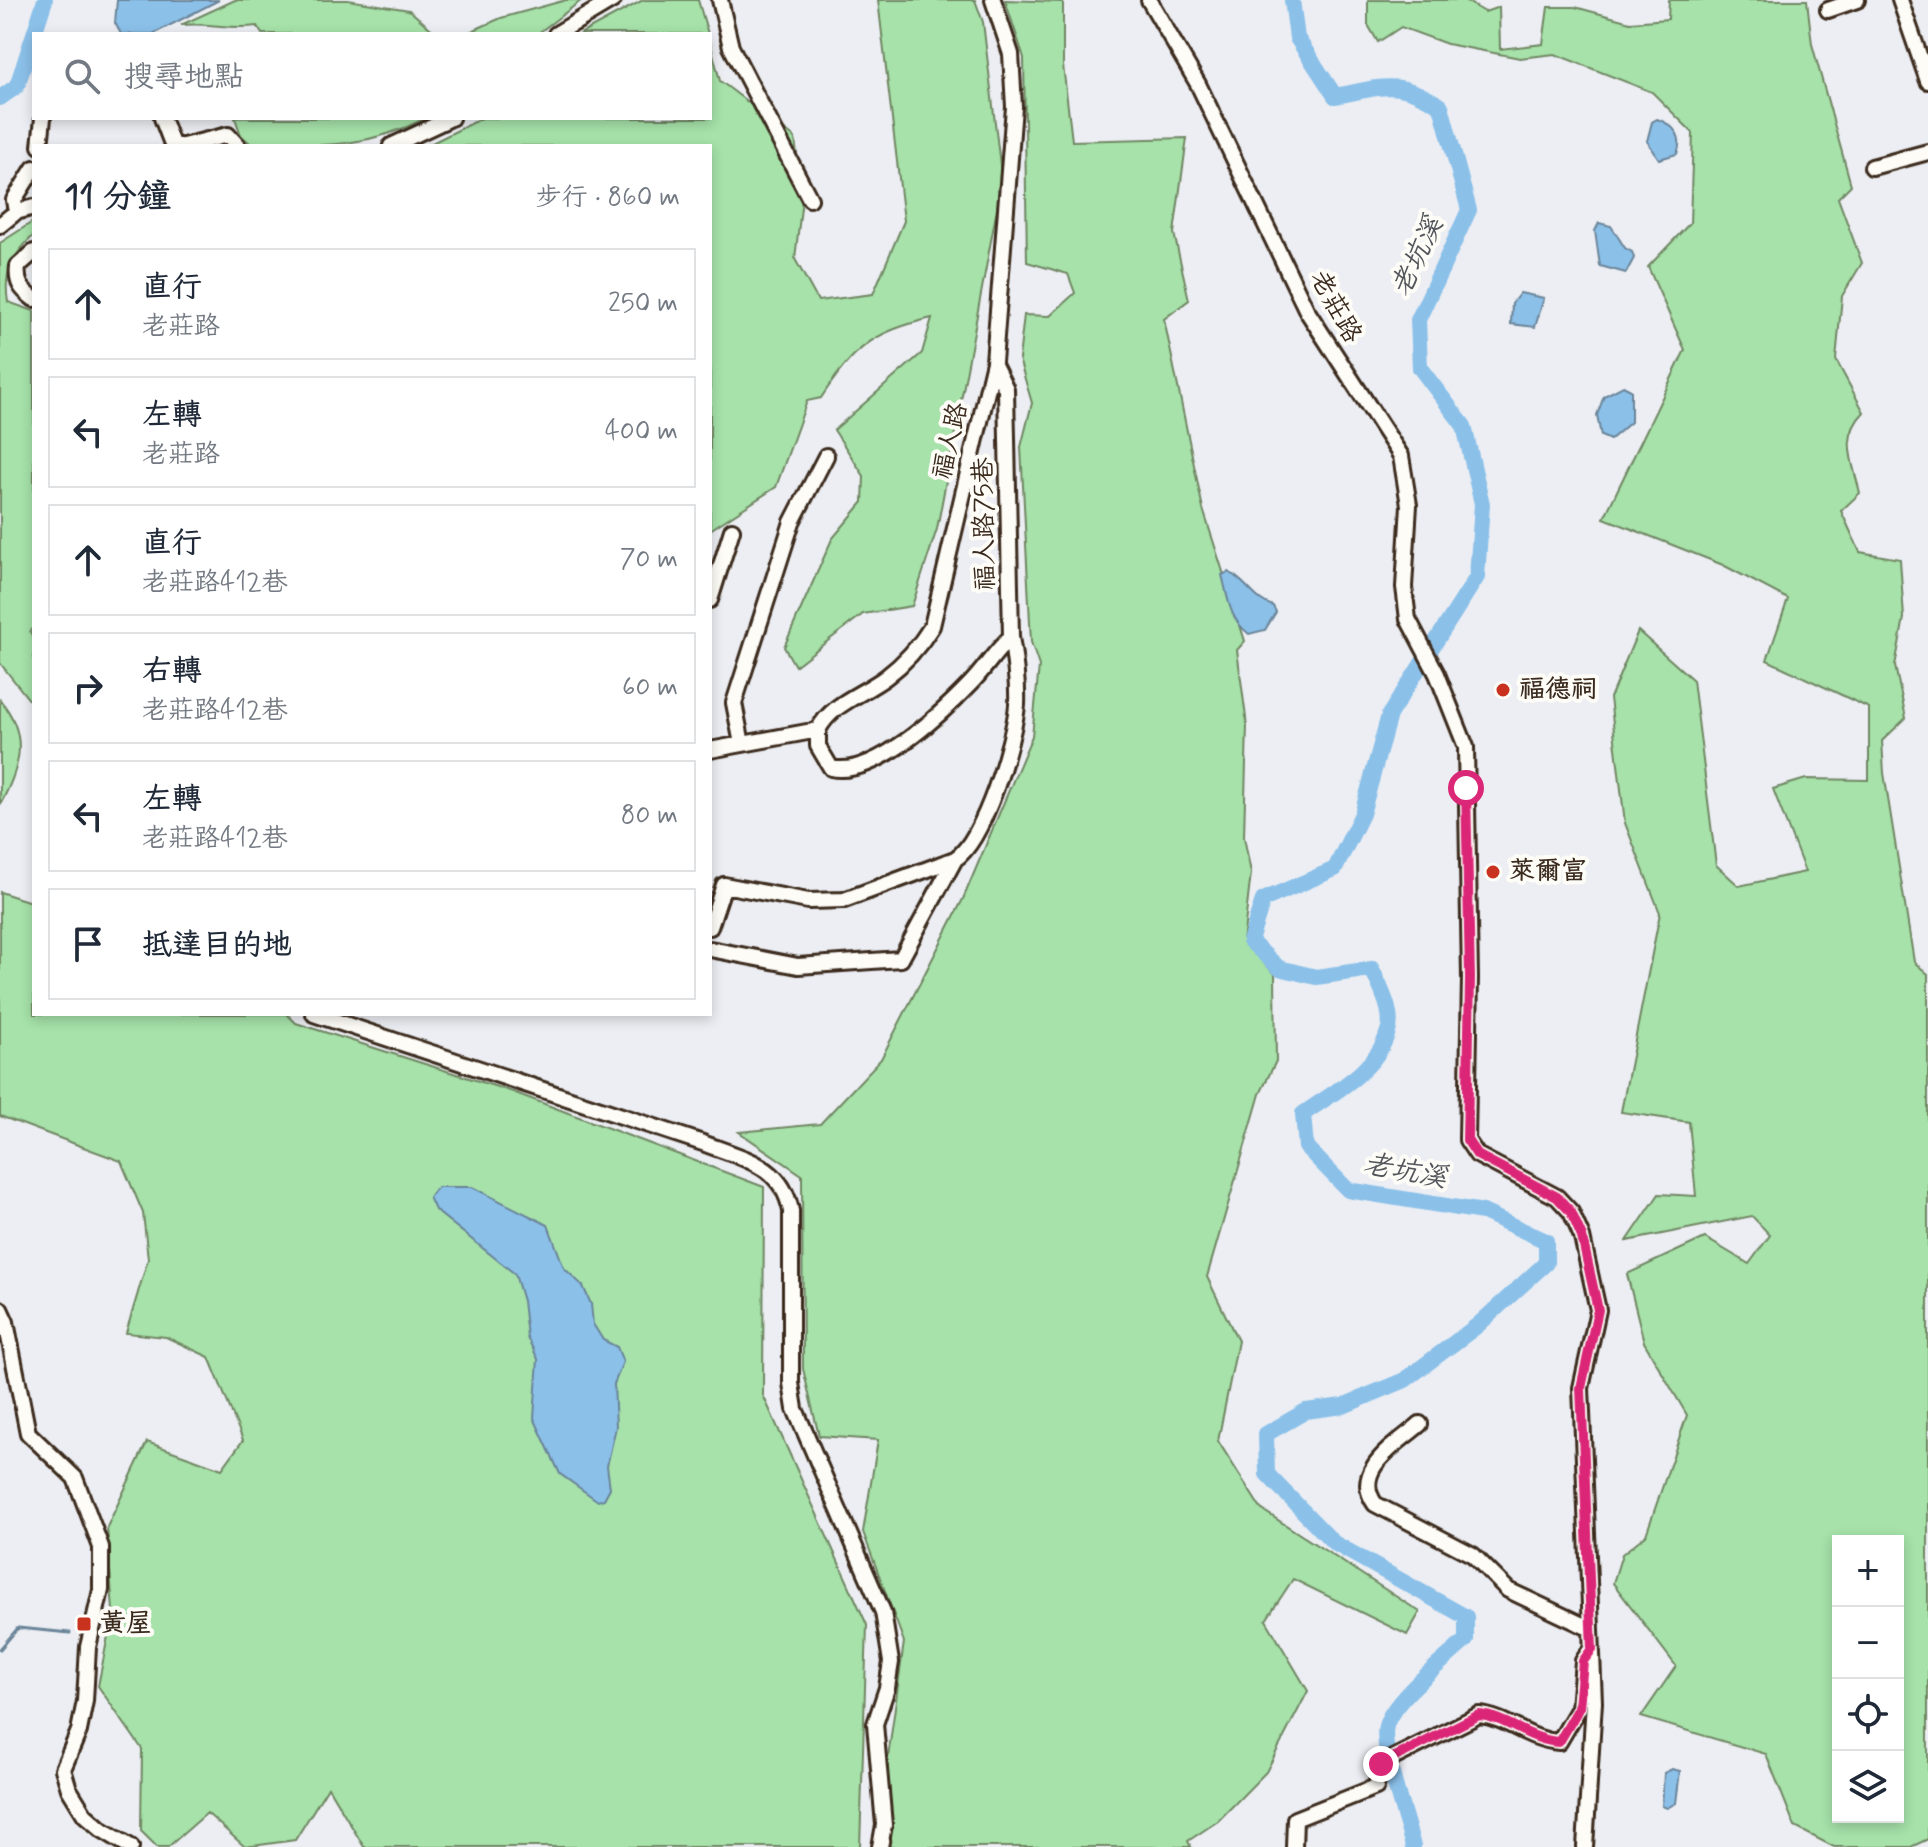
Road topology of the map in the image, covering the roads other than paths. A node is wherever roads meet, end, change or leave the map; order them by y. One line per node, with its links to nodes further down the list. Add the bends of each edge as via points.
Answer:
1 (613, 0): 8 (street)
2 (720, 0): 22 (street, via 731,47)
3 (993, 0): 28 (street, 福人路, via 1011,54 1014,107)
4 (1149, 0): 42 (street, 老莊路, via 1198,84 1307,311 1401,456 1409,505 1404,587 1408,619 1466,747 1467,1140 1477,1155 1557,1197 1571,1212 1598,1310 1581,1388)
5 (1857, 0): 7 (street)
6 (1900, 0): 9 (street)
7 (1828, 10)
8 (559, 32)
9 (1921, 40): 10 (street)
10 (1928, 81)
11 (43, 120): 14 (street)
12 (163, 120): 15 (street)
13 (447, 120): 18 (street)
14 (40, 144)
15 (172, 144)
16 (190, 144): 17 (street, via 228,135)
17 (236, 144)
18 (395, 144)
19 (1928, 152): 20 (street)
20 (1872, 167)
21 (32, 171): 24 (street, via 14,200)
22 (810, 199)
23 (32, 208): 24 (street)
24 (16, 212): 25 (street)
25 (0, 225)
26 (32, 254): 27 (street, via 18,266 17,275 19,287)
27 (32, 297)
28 (994, 365): 32 (street, 福人路75巷, via 1006,389); 33 (street, 福人路, via 932,626 914,654 827,714)
29 (826, 456): 34 (street, via 792,522 734,703)
30 (732, 530): 31 (street)
31 (712, 594)
32 (1011, 637): 33 (street, via 970,685 879,761 857,770 831,768 818,746); 36 (street, 福人路75巷, via 1017,709 986,813 968,851)
33 (818, 730): 34 (street)
34 (742, 744): 35 (street)
35 (712, 750)
36 (955, 859): 37 (street, via 844,900 808,901 724,885); 38 (street, 福人路75巷, via 901,959 798,966)
37 (712, 920)
38 (712, 949)
39 (320, 1016): 46 (street, via 703,1143 761,1166 788,1192 795,1409 889,1636 887,1688 875,1724 884,1825)
40 (0, 1309): 45 (street, via 28,1433 75,1478 101,1547 101,1590 88,1647 85,1701 63,1769 85,1815)
41 (1420, 1424): 42 (street, via 1372,1467 1366,1480 1375,1504 1473,1555 1508,1590)
42 (1591, 1629): 43 (street)
43 (1592, 1649): 44 (street, via 1583,1661 1579,1708 1559,1742 1540,1741 1479,1715 1381,1764 1376,1787); 49 (street, via 1593,1766)
44 (1305, 1814): 47 (street, via 1293,1823); 48 (street)
45 (131, 1847)
46 (880, 1847)
47 (1294, 1847)
48 (1303, 1847)
49 (1585, 1847)

